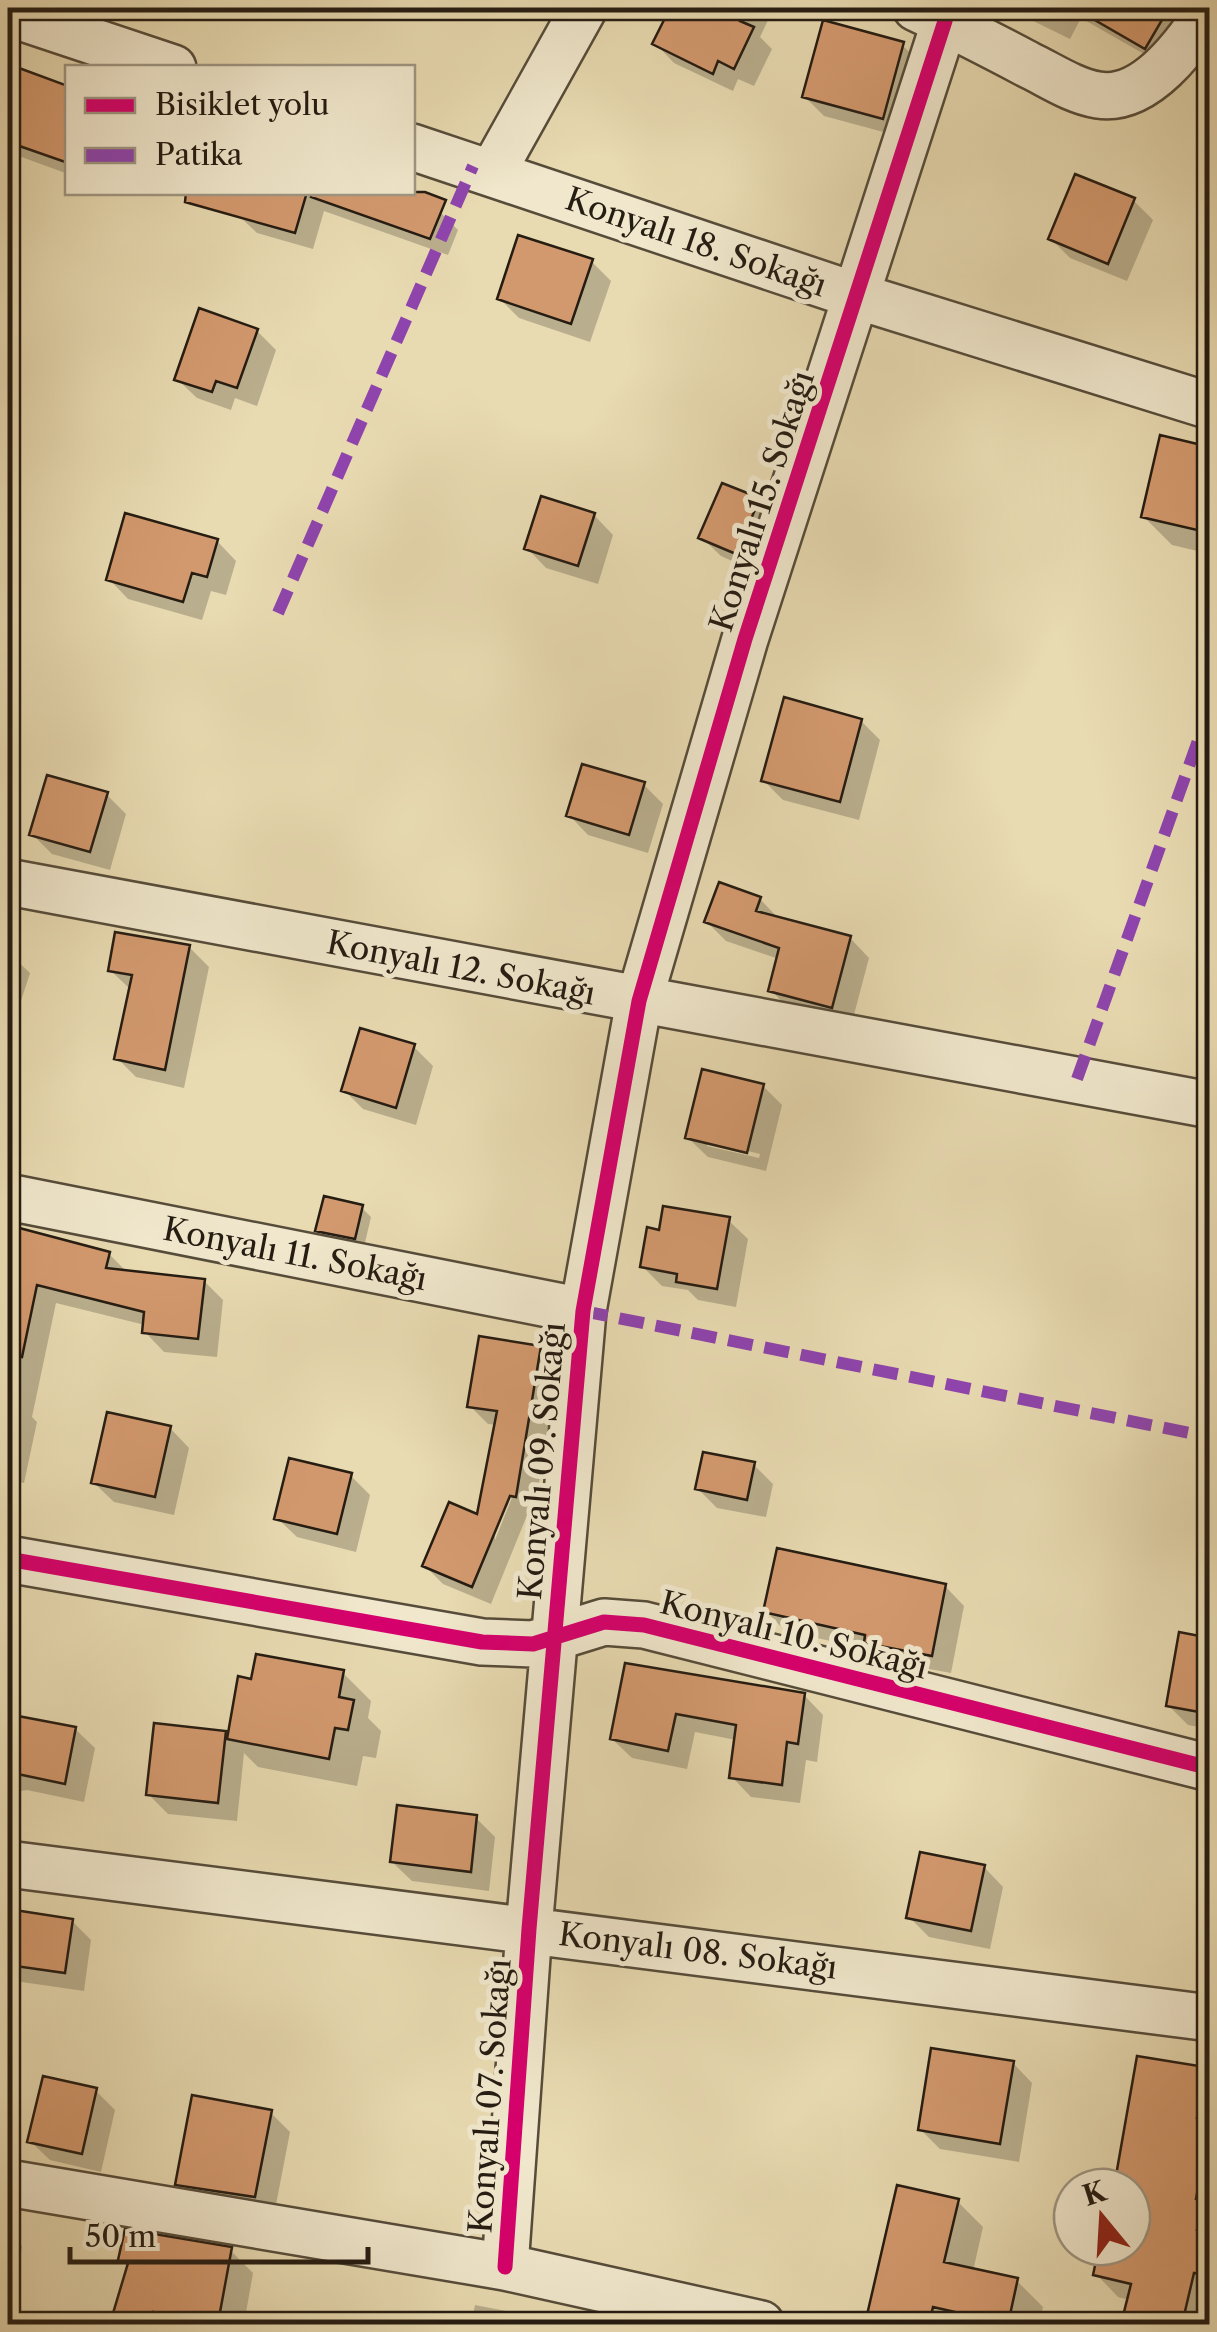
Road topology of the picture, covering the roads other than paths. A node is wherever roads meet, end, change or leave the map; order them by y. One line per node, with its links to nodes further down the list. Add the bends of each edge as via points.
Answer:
1 (584, 8): 7 (street)
2 (1210, 9): 4 (street, via 1152,77 1127,92 1101,96)
3 (8, 13): 5 (street)
4 (930, 14): 8 (street, Konyalı 15. Sokağı)
5 (164, 65)
6 (415, 147): 7 (street, Konyalı 18. Sokağı)
7 (492, 172): 8 (street, Konyalı 18. Sokağı)
8 (858, 296): 9 (street, Konyalı 18. Sokağı); 11 (street, Konyalı 15. Sokağı, via 745,639)
9 (1210, 406)
10 (8, 882): 11 (street, Konyalı 12. Sokağı)
11 (639, 1002): 12 (street, Konyalı 12. Sokağı); 14 (street, Konyalı 09. Sokağı)
12 (1210, 1105)
13 (8, 1196): 14 (street, Konyalı 11. Sokağı)
14 (582, 1310): 16 (street, Konyalı 09. Sokağı)
15 (8, 1559): 16 (street, Konyalı 10. Sokağı, via 482,1642 533,1644)
16 (555, 1637): 17 (street, Konyalı 10. Sokağı, via 604,1622 644,1625); 19 (street, Konyalı 09. Sokağı)
17 (1210, 1768)
18 (8, 1864): 19 (street, Konyalı 08. Sokağı)
19 (529, 1929): 20 (street, Konyalı 08. Sokağı); 22 (street, Konyalı 07. Sokağı)
20 (1210, 2018)
21 (8, 2182): 22 (street)
22 (505, 2267): 23 (street)
23 (761, 2324)

